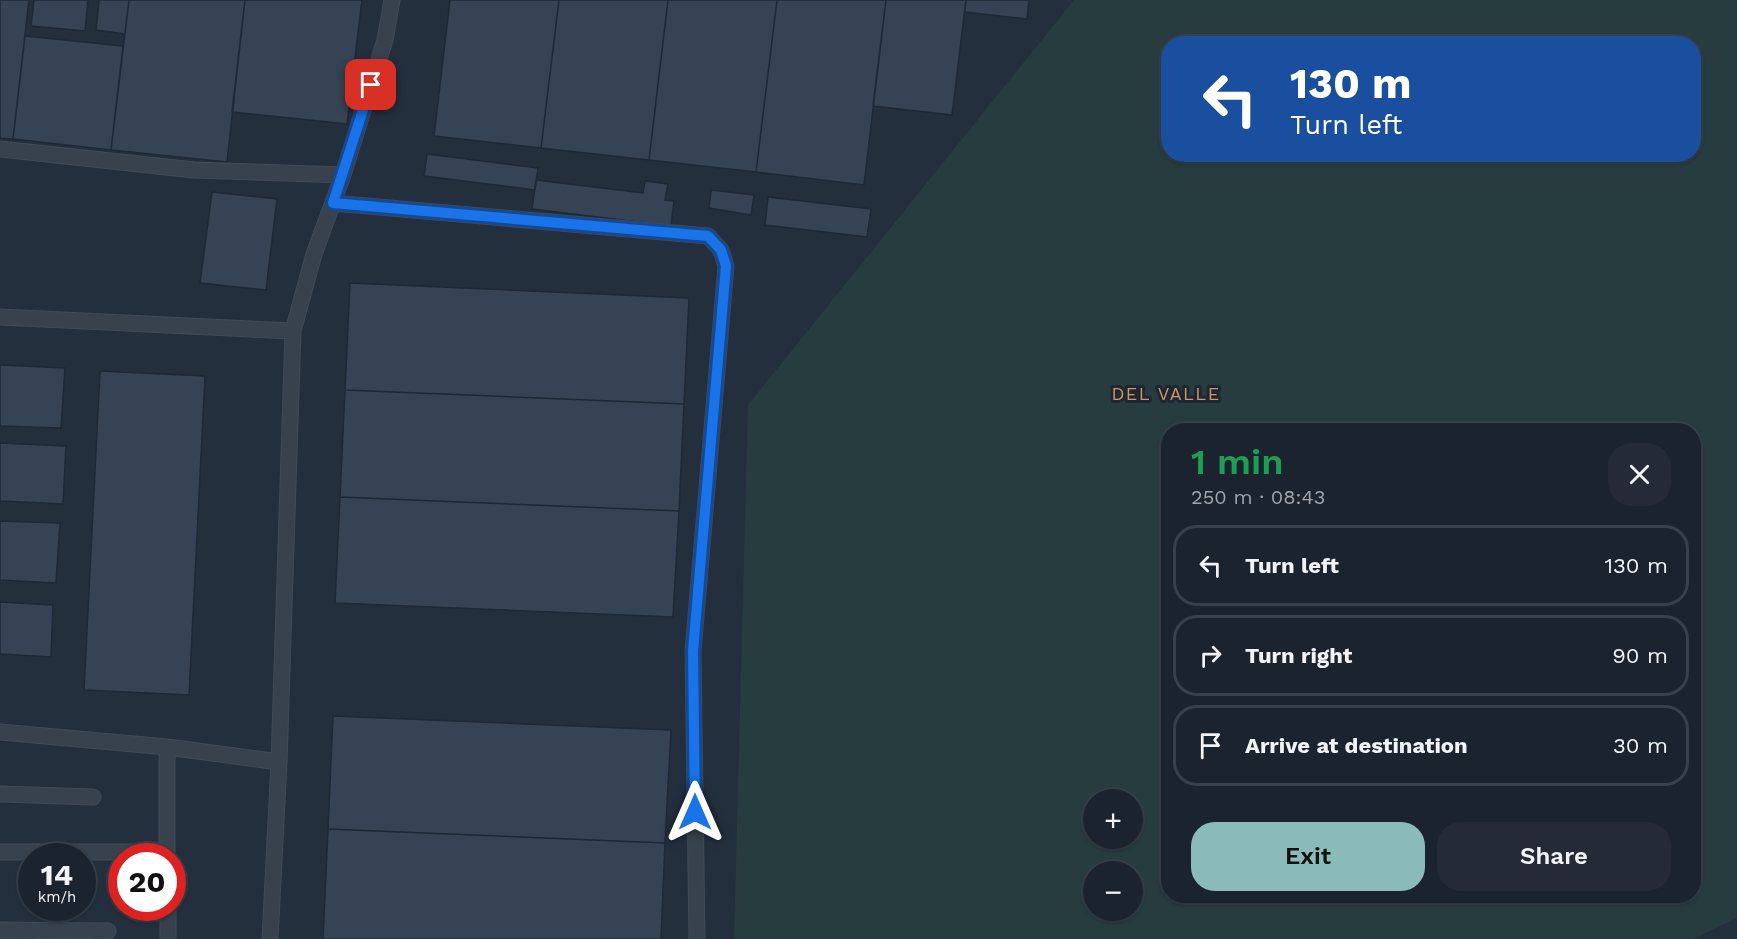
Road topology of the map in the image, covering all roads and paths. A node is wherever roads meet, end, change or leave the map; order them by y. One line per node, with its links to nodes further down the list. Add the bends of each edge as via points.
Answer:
1 (392, 0): 3 (lane, via 385,40)
2 (0, 149): 3 (lane, via 194,170)
3 (343, 175): 4 (lane)
4 (333, 203): 6 (lane); 20 (lane, via 708,236 721,250 726,266 693,651)
5 (0, 317): 6 (lane)
6 (293, 331): 9 (lane)
7 (0, 732): 8 (lane)
8 (167, 747): 9 (lane); 12 (lane)
9 (279, 762): 19 (lane)
10 (0, 794): 11 (lane)
11 (93, 797)
12 (167, 843)
13 (0, 852): 14 (lane)
14 (108, 853)
15 (168, 921): 18 (lane)
16 (0, 930): 17 (lane)
17 (108, 931)
18 (168, 939)
19 (270, 939)
20 (697, 939)

